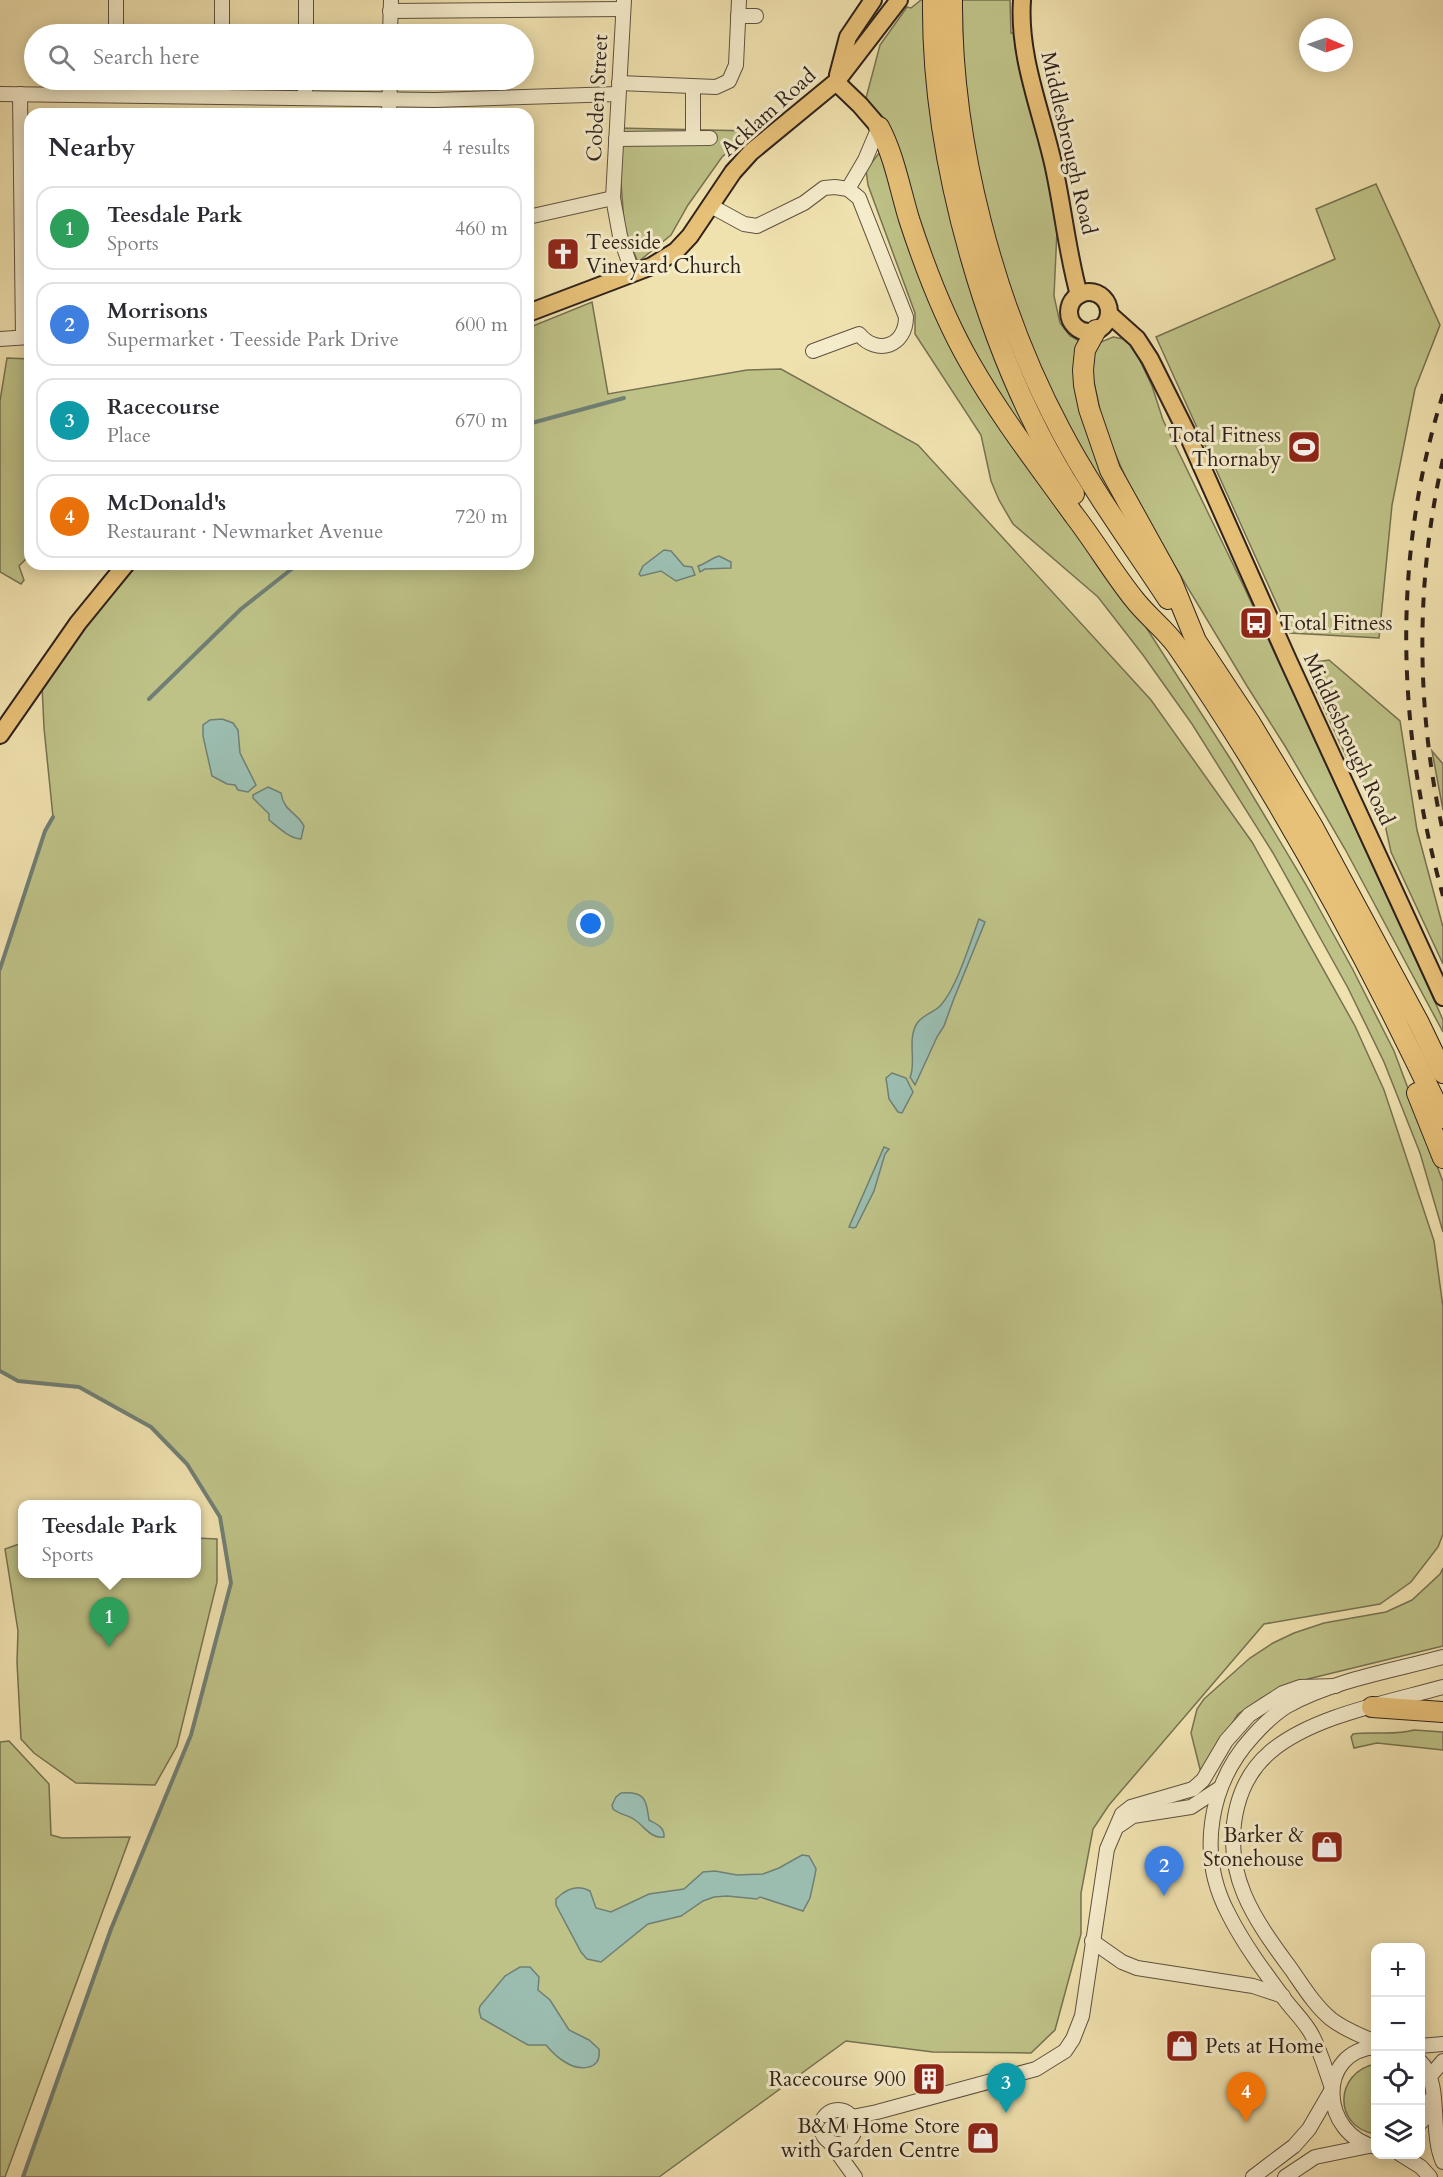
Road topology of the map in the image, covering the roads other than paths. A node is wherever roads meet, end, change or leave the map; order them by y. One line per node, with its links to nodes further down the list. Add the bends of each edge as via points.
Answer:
1 (116, 0): 14 (street)
2 (222, 0): 15 (street)
3 (306, 0): 16 (street)
4 (739, 0): 12 (street)
5 (873, 0): 18 (main road, Acklam Road, via 848,37)
6 (898, 0): 18 (main road, Acklam Road)
7 (933, 0): 51 (highway, via 937,88 945,149 971,254 1007,363 1062,474)
8 (952, 0): 50 (highway, via 956,85 964,143 991,255 1026,354 1061,432 1093,487)
9 (1022, 0): 42 (main road, Middlesbrough Road, via 1023,42)
10 (391, 5): 11 (street); 17 (street)
11 (624, 5): 20 (street, Cobden Street)
12 (738, 16): 13 (street); 19 (street, via 736,65 729,81 716,87)
13 (756, 16)
14 (116, 24)
15 (222, 24)
16 (306, 24)
17 (390, 24)
18 (836, 82): 32 (main road); 39 (main road, Acklam Road, via 751,152)
19 (693, 87): 20 (street); 33 (street)
20 (619, 88): 30 (street, via 491,98); 35 (street, Cobden Street)
21 (115, 90): 27 (street)
22 (222, 90): 28 (street)
23 (305, 90): 29 (street)
24 (389, 90): 30 (street)
25 (0, 94): 26 (street)
26 (20, 94): 27 (street); 36 (street)
27 (115, 95): 28 (street)
28 (222, 96): 29 (street)
29 (305, 98): 30 (street)
30 (389, 99): 31 (street)
31 (389, 108)
32 (879, 127): 37 (street); 51 (highway, via 888,143 925,268 968,361 1135,600)
33 (693, 137): 34 (street); 35 (street)
34 (710, 138)
35 (616, 139): 38 (street, Cobden Street)
36 (24, 143)
37 (848, 189): 39 (street, via 824,188 804,203 757,226 744,224); 48 (street, via 864,208 906,316 906,327 893,343 874,345 859,334)
38 (613, 198): 40 (street); 41 (street, Cobden Street)
39 (711, 206): 41 (main road, Acklam Road, via 676,251)
40 (534, 216)
41 (633, 274): 43 (main road, Acklam Road)
42 (1079, 295): 44 (main road, Middlesbrough Road, via 1090,292 1101,296); 45 (main road, Middlesbrough Road, via 1069,311 1073,323 1083,331)
43 (534, 312)
44 (1109, 314): 45 (main road, via 1105,324); 54 (main road, Middlesbrough Road, via 1137,339 1186,431)
45 (1096, 330): 50 (highway, via 1085,350 1083,370 1089,409 1110,470 1171,580)
46 (24, 337): 47 (street)
47 (0, 339)
48 (813, 351)
49 (121, 570): 52 (main road, via 78,623)
50 (1196, 641): 55 (highway, via 1313,827)
51 (1175, 643): 53 (highway, via 1295,834)
52 (0, 735)
53 (1373, 976): 58 (highway); 59 (highway, via 1393,1037)
54 (1443, 997)
55 (1419, 1023): 56 (highway); 57 (highway)
56 (1443, 1057)
57 (1443, 1073)
58 (1443, 1118)
59 (1443, 1158)
60 (1443, 1657): 61 (street)
61 (1336, 1686): 65 (street, via 1271,1717 1240,1750); 66 (street, via 1300,1687 1249,1715 1193,1789 1131,1807 1122,1814)
62 (1443, 1687): 63 (street)
63 (1372, 1707): 64 (highway); 69 (street, via 1300,1732 1268,1754 1253,1770 1239,1798 1232,1844 1239,1884 1262,1930 1317,2005)
64 (1443, 1712)
65 (1220, 1788): 66 (street, via 1191,1807 1133,1816); 68 (street, via 1210,1836 1214,1876 1227,1911 1248,1948)
66 (1116, 1828): 67 (street, via 1107,1849)
67 (1092, 1941): 68 (street, via 1137,1968 1253,1986); 77 (street, via 1082,2016 1073,2039 1053,2060 1036,2069)
68 (1283, 1996): 76 (street, via 1312,2035)
69 (1371, 2042)
70 (1443, 2044): 72 (street)
71 (1371, 2046): 76 (street, via 1349,2057 1338,2071)
72 (1425, 2046)
73 (1443, 2061): 75 (street)
74 (1425, 2069): 75 (street)
75 (1433, 2082): 78 (street); 84 (street, via 1436,2141)
76 (1332, 2090): 81 (street, via 1339,2122 1354,2138); 86 (street, via 1294,2146)
77 (852, 2117): 79 (street, via 855,2129); 80 (street, via 840,2110 828,2114 822,2126)
78 (1425, 2118)
79 (850, 2139): 80 (street, via 843,2143); 85 (street)
80 (829, 2141): 85 (street)
81 (1371, 2146)
82 (1371, 2147): 87 (street, via 1315,2157)
83 (1408, 2159): 88 (street)
84 (1443, 2162)
85 (854, 2176)
86 (1253, 2177)
87 (1285, 2177)
88 (1430, 2177)

